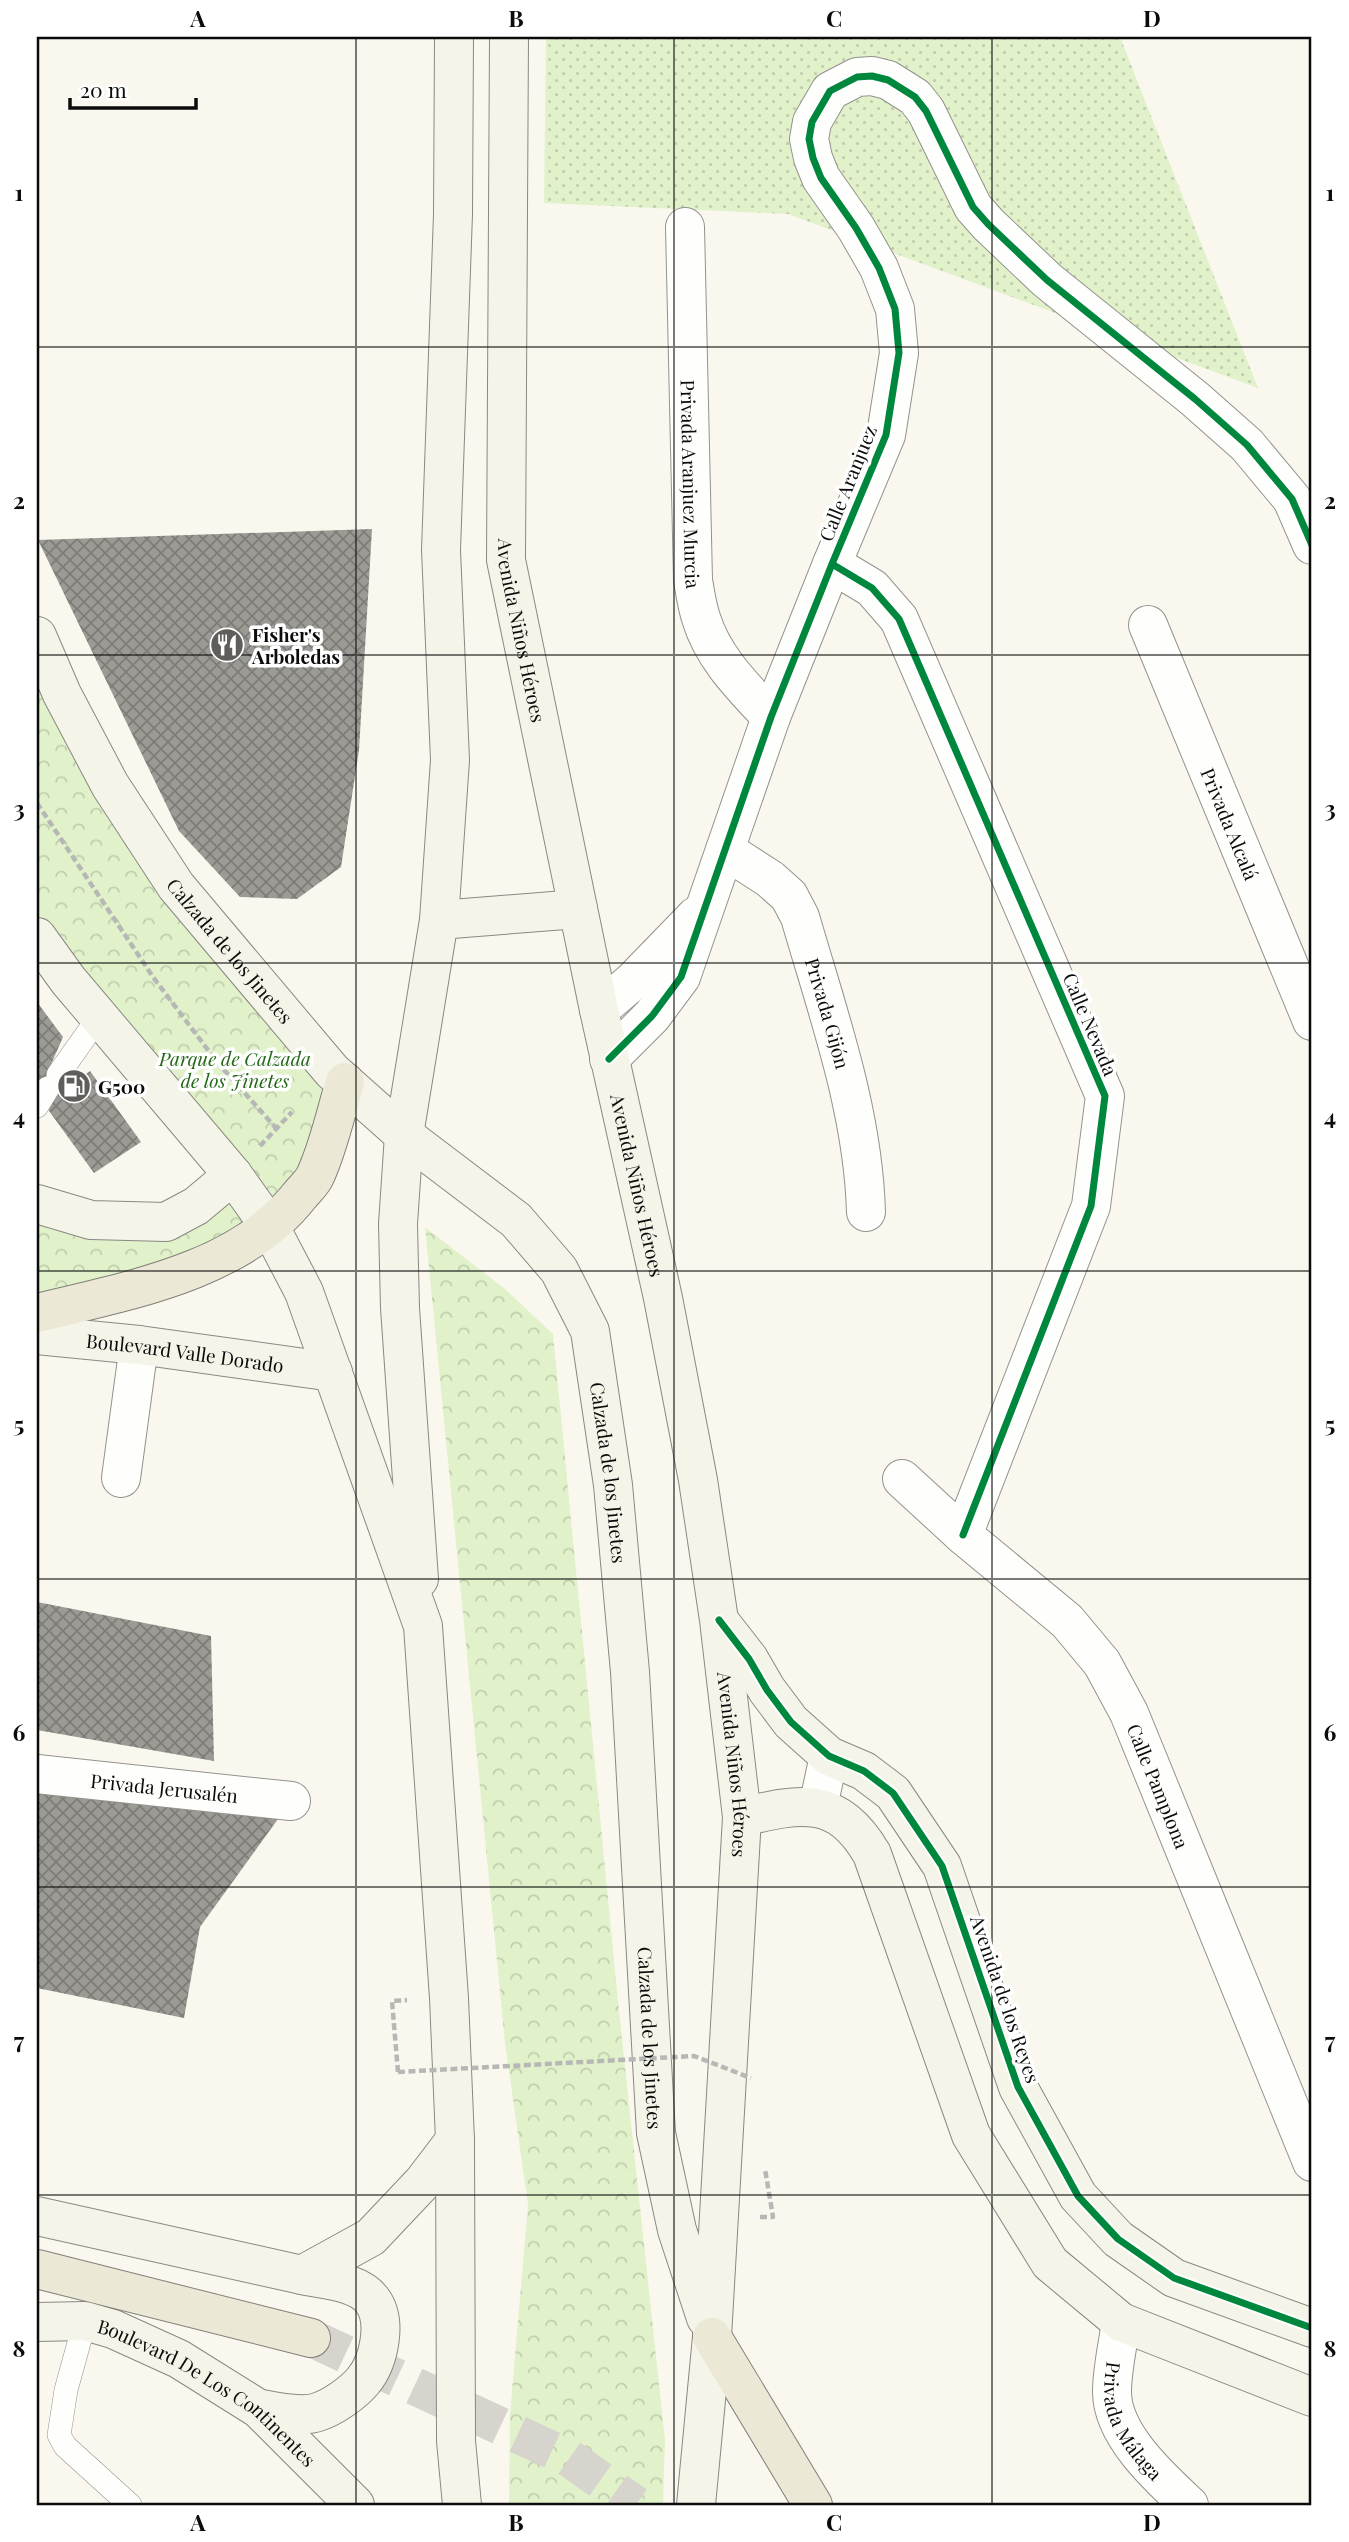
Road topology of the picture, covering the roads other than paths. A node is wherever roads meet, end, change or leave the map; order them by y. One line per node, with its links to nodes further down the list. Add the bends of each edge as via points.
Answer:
1 (454, 37): 12 (main road, via 441,550 450,760)
2 (509, 37): 11 (main road, Avenida Niños Héroes, via 506,560)
3 (685, 228): 8 (street, Privada Aranjuez Murcia, via 692,580 715,652)
4 (1312, 545): 5 (street, Calle Aranjuez, via 1292,499 1247,445 1047,280 988,225 972,207 926,111 902,87 872,76 857,77 830,90 808,139 821,178 879,268 895,309 899,353 886,435)
5 (831, 564): 8 (street, Calle Aranjuez); 31 (street, Calle Nevada, via 872,588 899,619 1105,1096 1091,1206)
6 (1148, 625): 16 (street, Privada Alcalá)
7 (37, 636): 18 (main road, Calzada de los Jinetes, via 110,785 176,886)
8 (771, 717): 9 (street, Calle Aranjuez)
9 (725, 850): 10 (street, Calle Aranjuez); 23 (street, Privada Gijón, via 771,879 789,896 800,916 853,1102 865,1169)
10 (704, 906): 14 (street, Calle Aranjuez, via 633,981); 17 (street, Calle Aranjuez, via 681,977 652,1016)
11 (578, 909): 12 (main road); 14 (main road, Avenida Niños Héroes)
12 (439, 920): 20 (main road)
13 (37, 937): 15 (main road)
14 (598, 1010): 17 (main road, Avenida Niños Héroes)
15 (99, 1017): 19 (lane); 21 (main road)
16 (1312, 1021)
17 (609, 1059): 32 (main road, Avenida Niños Héroes, via 686,1415)
18 (345, 1082): 20 (main road, Calzada de los Jinetes); 24 (main road, via 315,1176)
19 (48, 1090)
20 (404, 1135): 33 (main road, via 398,1224 400,1308); 48 (main road, Calzada de los Jinetes, via 516,1220 559,1270 590,1331 613,1485 630,1672 656,2133 677,2230)
21 (233, 1175): 22 (main road, via 196,1206 166,1222 91,1220); 24 (main road)
22 (37, 1204)
23 (866, 1212)
24 (270, 1227): 25 (main road, via 229,1254 147,1286); 28 (main road, via 304,1292)
25 (37, 1314)
26 (37, 1335): 27 (main road, Boulevard Valle Dorado)
27 (139, 1345): 28 (main road, Boulevard Valle Dorado); 29 (street)
28 (333, 1372): 33 (main road)
29 (121, 1478)
30 (902, 1479): 31 (street, Calle Pamplona)
31 (963, 1535): 40 (street, Calle Pamplona, via 1067,1621 1102,1663 1129,1713)
32 (719, 1620): 34 (main road, Avenida de los Reyes, via 791,1722); 38 (main road, Avenida Niños Héroes)
33 (423, 1626): 39 (main road)
34 (829, 1756): 37 (street); 47 (main road, Avenida de los Reyes, via 864,1771 892,1793 943,1866 1018,2087 1078,2196 1118,2239 1174,2278)
35 (37, 1773): 36 (street, Privada Jerusalén)
36 (291, 1801)
37 (818, 1807): 38 (main road, via 798,1806); 46 (main road, via 840,1816 860,1833 872,1854 971,2135 1050,2263)
38 (742, 1817): 48 (main road, Avenida Niños Héroes)
39 (455, 2140): 43 (main road, via 371,2237); 54 (main road, via 456,2441)
40 (1312, 2162)
41 (37, 2216): 43 (main road)
42 (37, 2269): 49 (main road)
43 (302, 2275): 51 (main road, via 356,2288 372,2299 379,2316 375,2360 363,2381 318,2413)
44 (85, 2321): 45 (main road, Boulevard De Los Continentes); 51 (main road, Boulevard De Los Continentes, via 179,2359); 52 (lane, via 59,2435 65,2446)
45 (37, 2322)
46 (1121, 2322): 50 (main road); 57 (street, Privada Málaga, via 1112,2394 1121,2428 1148,2466)
47 (1312, 2328)
48 (712, 2337): 55 (main road, Calzada de los Jinetes); 56 (main road)
49 (311, 2338)
50 (1312, 2397)
51 (259, 2409): 53 (main road, Boulevard De Los Continentes)
52 (130, 2505)
53 (355, 2505)
54 (462, 2505)
55 (695, 2505)
56 (813, 2505)
57 (1189, 2505)

